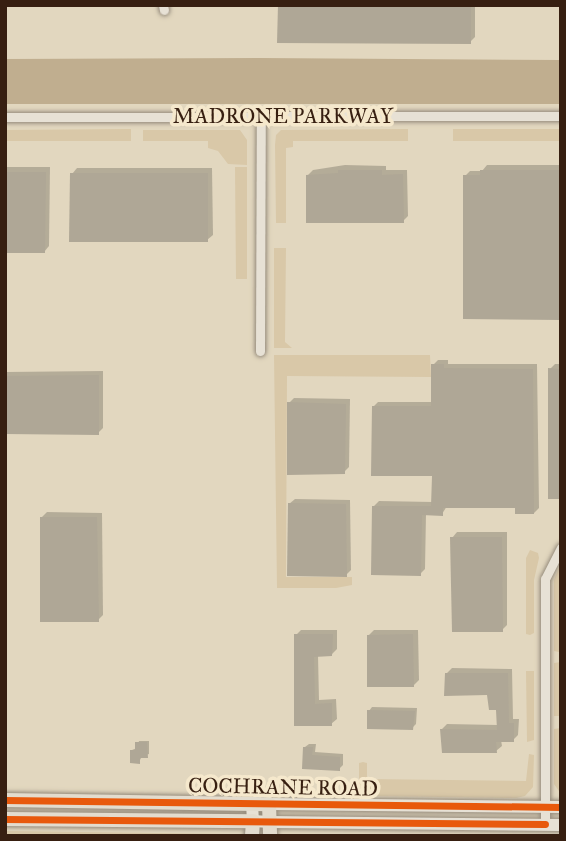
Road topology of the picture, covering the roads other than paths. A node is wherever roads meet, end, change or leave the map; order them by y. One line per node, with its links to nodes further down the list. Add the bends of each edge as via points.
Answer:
1 (561, 116): 3 (street, MADRONE PARKWAY)
2 (5, 117): 3 (street, MADRONE PARKWAY)
3 (261, 117): 4 (street)
4 (260, 351)
5 (561, 548): 9 (street, via 545,579)
6 (5, 800): 7 (main road, COCHRANE ROAD)
7 (252, 803): 8 (main road, COCHRANE ROAD); 14 (main road)
8 (269, 804): 9 (main road, COCHRANE ROAD); 15 (main road)
9 (546, 807): 10 (main road, COCHRANE ROAD); 12 (street)
10 (561, 807)
11 (5, 819): 14 (main road, COCHRANE ROAD)
12 (545, 824): 13 (main road, COCHRANE ROAD); 15 (main road, COCHRANE ROAD)
13 (561, 825)
14 (253, 828): 15 (main road, COCHRANE ROAD)
15 (270, 829)

